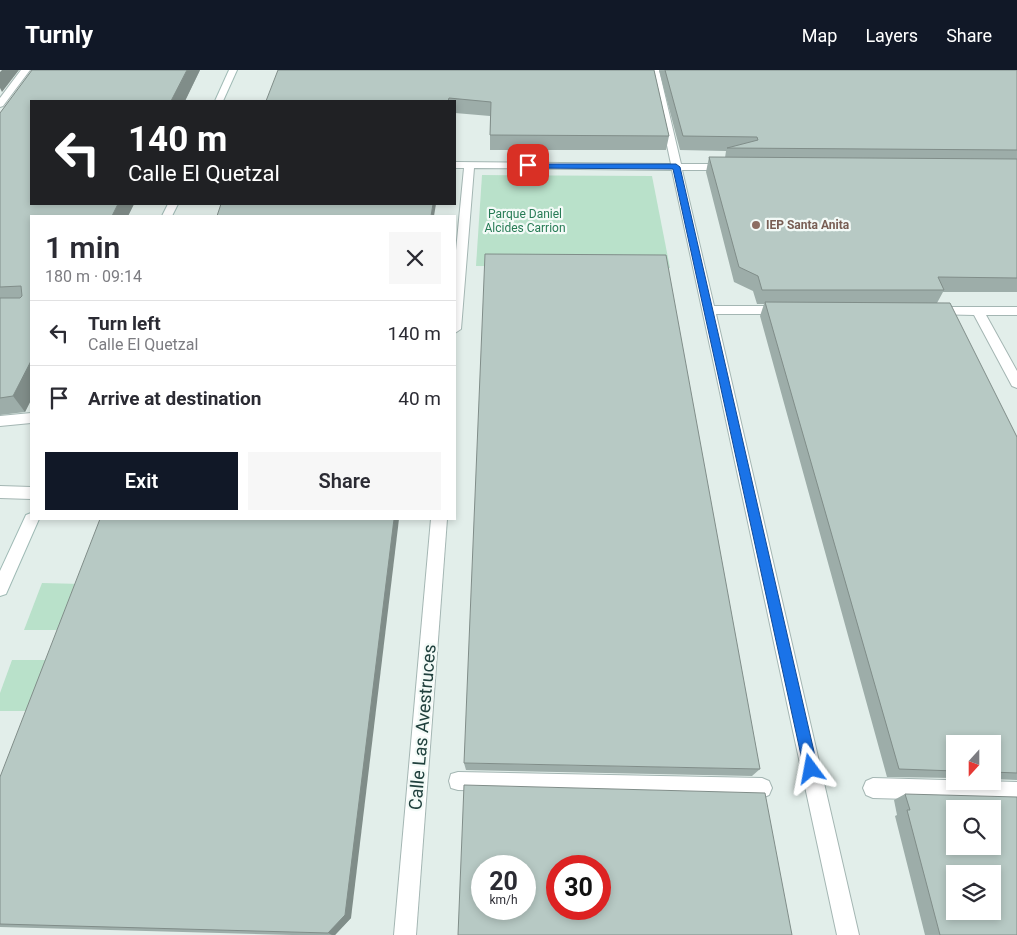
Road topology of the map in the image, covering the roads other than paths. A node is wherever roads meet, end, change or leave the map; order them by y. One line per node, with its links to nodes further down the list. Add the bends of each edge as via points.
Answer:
1 (26, 70): 5 (street)
2 (232, 70): 4 (street)
3 (655, 70): 8 (street)
4 (218, 100)
5 (0, 104)
6 (456, 164): 7 (street)
7 (469, 165): 8 (street); 15 (street)
8 (676, 167): 9 (street); 10 (street)
9 (733, 167)
10 (708, 310): 11 (street); 29 (street)
11 (795, 310)
12 (920, 311): 13 (street)
13 (978, 311): 14 (street); 16 (street)
14 (1017, 311)
15 (456, 317)
16 (1017, 383)
17 (30, 418): 18 (street)
18 (0, 422)
19 (0, 492): 20 (street)
20 (30, 493)
21 (31, 520): 23 (street)
22 (440, 520): 28 (street, Calle Las Avestruces)
23 (0, 589)
24 (458, 781): 25 (street)
25 (762, 788)
26 (872, 788): 27 (street)
27 (1017, 792)
28 (405, 935)
29 (848, 935)

